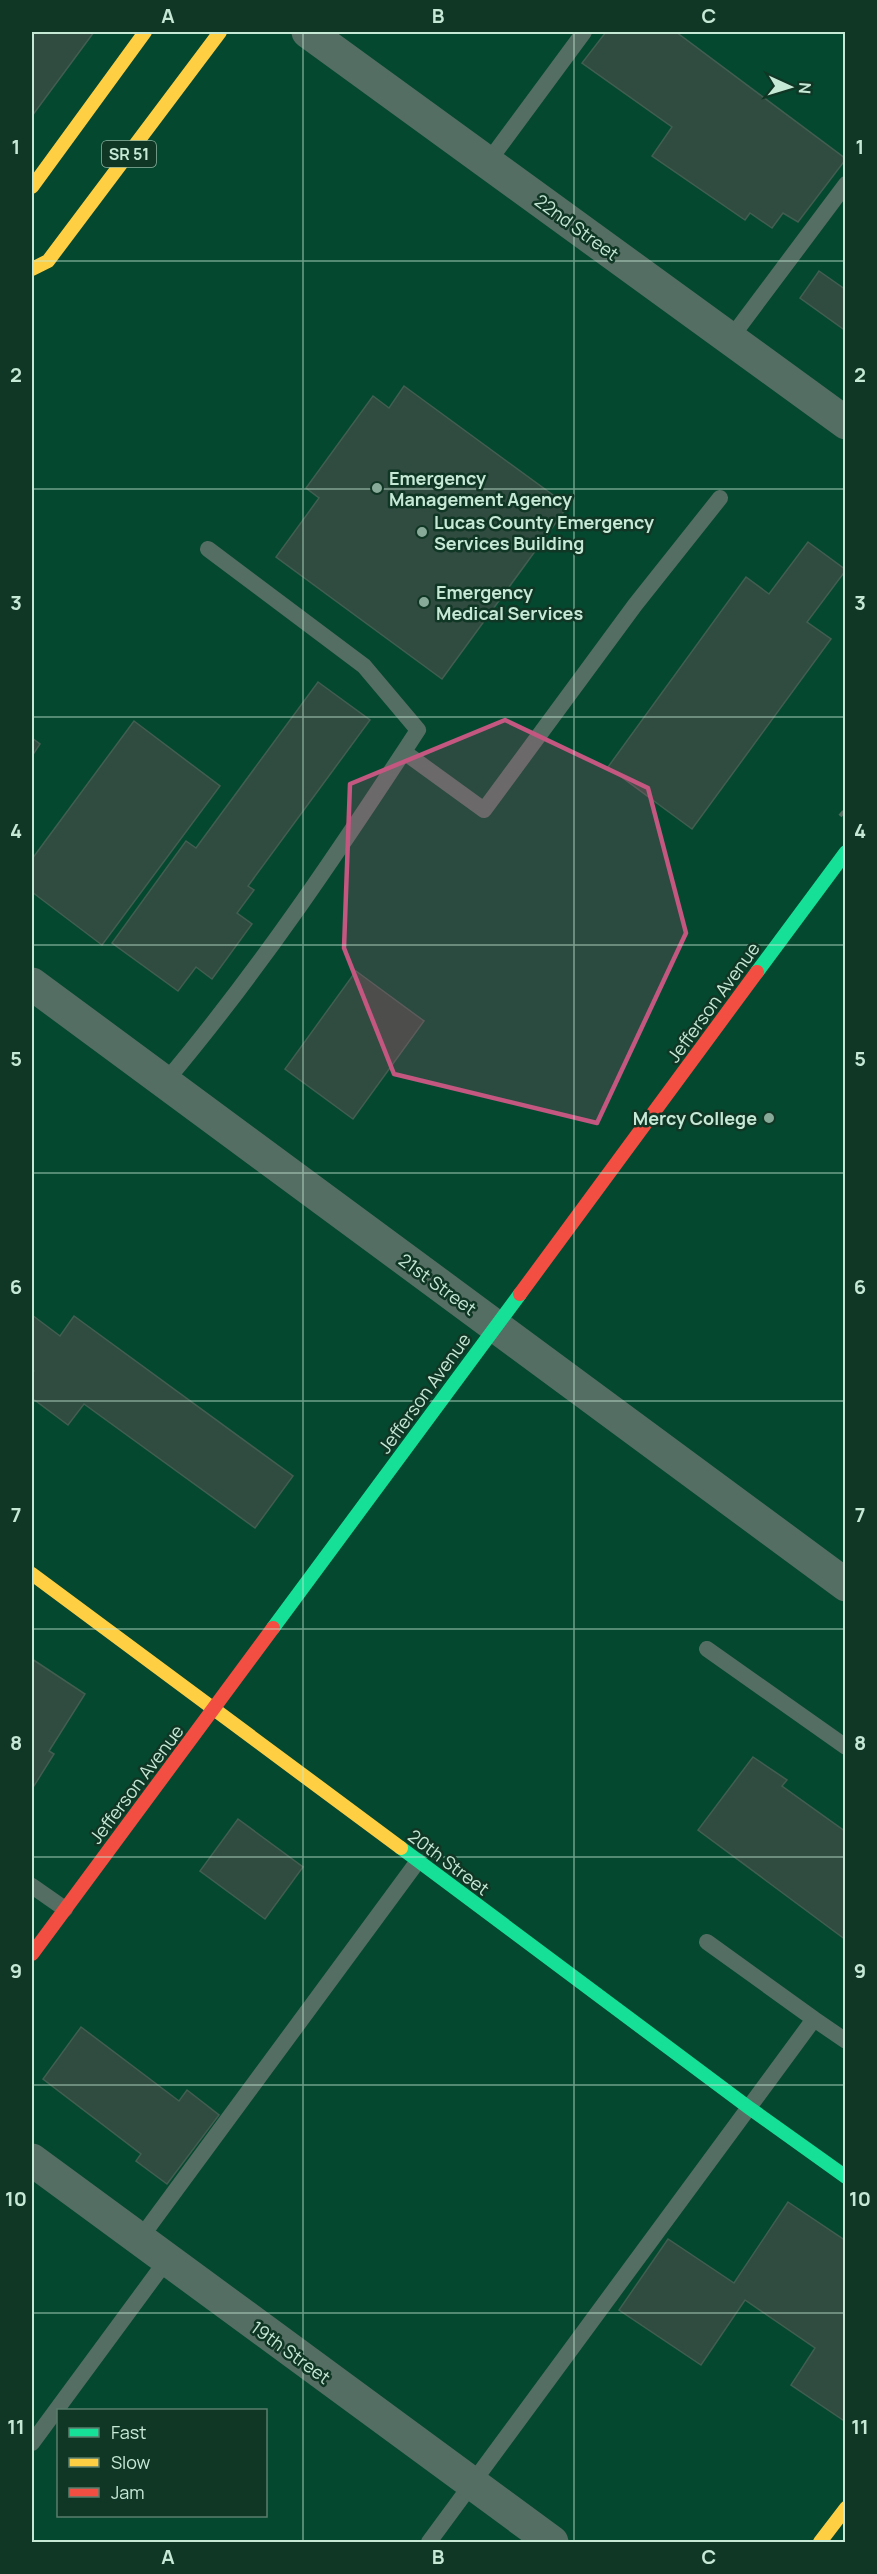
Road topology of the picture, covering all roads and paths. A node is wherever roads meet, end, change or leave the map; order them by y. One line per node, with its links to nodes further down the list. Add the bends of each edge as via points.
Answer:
1 (145, 32): 7 (street)
2 (220, 32): 8 (street, SR 51, via 48,261)
3 (308, 32): 5 (street, 22nd Street)
4 (584, 32): 5 (lane)
5 (488, 162): 9 (street, 22nd Street)
6 (846, 184): 9 (lane)
7 (32, 187)
8 (32, 269)
9 (730, 339): 10 (street, 22nd Street)
10 (846, 423)
11 (720, 498): 13 (lane, via 635,605 484,810)
12 (208, 549): 13 (lane, via 364,666 418,730)
13 (404, 752): 16 (lane, via 223,1012)
14 (846, 852): 17 (street, Jefferson Avenue)
15 (32, 984): 16 (street, 21st Street)
16 (165, 1082): 17 (street, 21st Street)
17 (495, 1326): 19 (street, 21st Street); 21 (street, Jefferson Avenue)
18 (32, 1574): 21 (street, 20th Street)
19 (846, 1585)
20 (707, 1649): 22 (lane)
21 (215, 1709): 23 (street, 20th Street); 25 (street, Jefferson Avenue)
22 (846, 1747)
23 (418, 1861): 30 (street, 20th Street); 33 (lane)
24 (32, 1886): 25 (lane)
25 (65, 1909): 27 (street, Jefferson Avenue)
26 (707, 1942): 28 (lane)
27 (32, 1954)
28 (814, 2019): 29 (lane); 30 (lane)
29 (846, 2041)
30 (748, 2107): 32 (street, 20th Street); 36 (lane)
31 (32, 2160): 33 (street, 19th Street)
32 (846, 2177)
33 (139, 2240): 34 (street, 19th Street)
34 (166, 2260): 35 (lane); 36 (street, 19th Street)
35 (32, 2443)
36 (471, 2483): 38 (lane); 39 (street, 19th Street)
37 (846, 2508): 40 (street)
38 (429, 2542)
39 (552, 2542)
40 (820, 2542)

